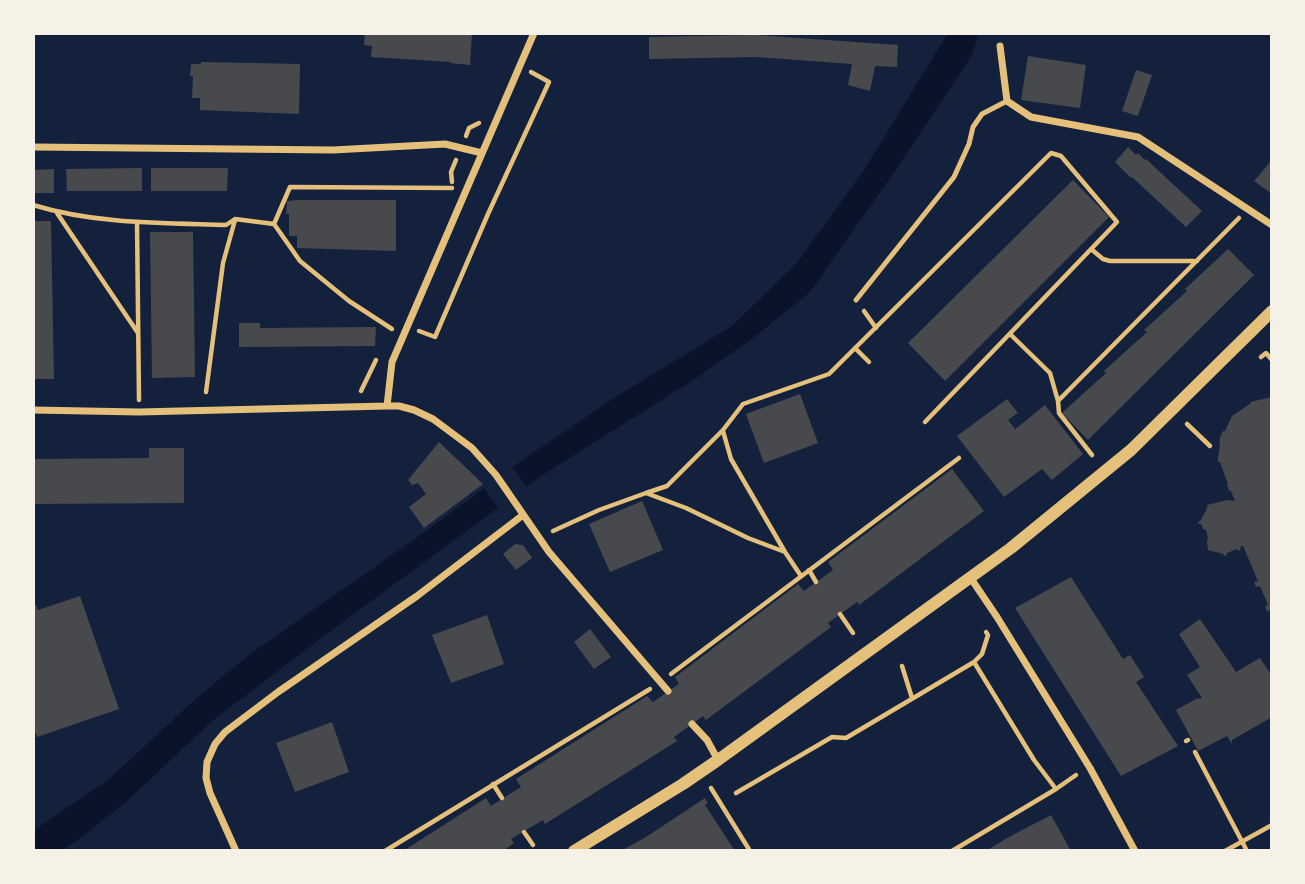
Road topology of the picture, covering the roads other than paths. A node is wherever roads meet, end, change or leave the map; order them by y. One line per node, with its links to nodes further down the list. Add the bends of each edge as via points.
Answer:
1 (534, 33): 5 (street)
2 (1000, 46): 3 (street)
3 (1007, 101): 6 (street, via 1031,117 1138,137); 7 (lane, via 982,114 954,177)
4 (33, 147): 5 (street, via 334,150 445,144)
5 (481, 153): 9 (street, via 392,362)
6 (1272, 225)
7 (856, 300)
8 (1272, 311): 12 (street, via 1131,450)
9 (387, 406): 10 (street); 11 (street, via 433,419 472,448)
10 (33, 410)
11 (523, 515): 13 (street); 16 (street, via 225,732 207,762 206,778)
12 (971, 577): 15 (street); 18 (street, via 1090,768)
13 (668, 691)
14 (692, 724): 15 (street)
15 (718, 760): 17 (street)
16 (236, 851)
17 (574, 851)
18 (1135, 851)

